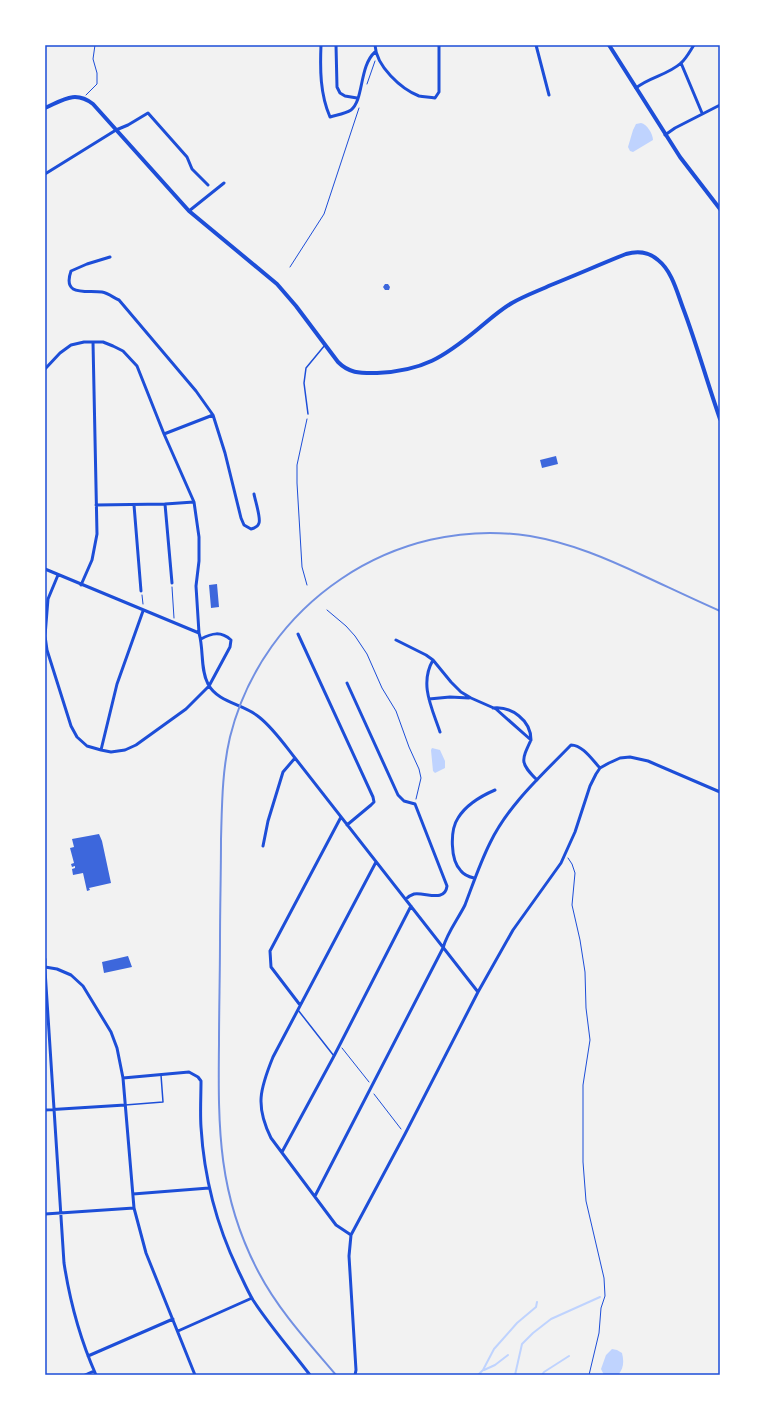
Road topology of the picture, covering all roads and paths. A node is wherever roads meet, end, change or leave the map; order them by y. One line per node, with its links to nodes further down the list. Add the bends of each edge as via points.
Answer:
1 (95, 45): 14 (path, via 93,59 97,84)
2 (321, 45): 15 (street, via 320,73 326,109 330,117 351,110)
3 (336, 45): 15 (street, via 337,87 345,96)
4 (375, 45): 9 (street)
5 (439, 45): 9 (street, via 439,92 435,98 420,96 397,82)
6 (536, 45): 13 (street)
7 (608, 45): 12 (street)
8 (694, 45): 10 (street)
9 (375, 52): 11 (path); 15 (street, via 365,69)
10 (681, 63): 12 (street); 19 (street)
11 (367, 84)
12 (636, 88): 21 (street)
13 (549, 95)
14 (82, 97): 18 (street, via 66,99); 20 (street, via 93,104)
15 (358, 98)
16 (720, 105): 19 (street)
17 (359, 106): 28 (path, via 324,214)
18 (45, 108)
19 (702, 113): 21 (street)
20 (116, 130): 22 (street); 24 (street, via 148,114 187,157 192,169); 26 (street)
21 (665, 135): 25 (street)
22 (45, 174)
23 (224, 183): 26 (street)
24 (208, 185)
25 (720, 208)
26 (189, 211): 30 (street, via 270,278 296,306)
27 (110, 257): 33 (street, via 71,271 69,283 72,288 77,292 104,293 119,300 196,391)
28 (290, 267)
29 (93, 342): 31 (street, via 71,345); 35 (street, via 113,346 137,366); 39 (street)
30 (325, 345): 32 (lane, via 306,368 304,383); 34 (street, via 343,367 353,372 390,372 422,366 452,349 512,303 626,254 642,253 658,260 669,274 697,343)
31 (45, 368)
32 (308, 414): 45 (path, via 297,464 302,567)
33 (213, 415): 35 (street); 36 (street, via 241,518 244,525 251,529 259,524 260,519)
34 (720, 419)
35 (164, 434): 37 (street)
36 (254, 494)
37 (194, 502): 38 (street); 51 (street, via 199,537 196,586)
38 (165, 504): 40 (street); 43 (street)
39 (96, 505): 40 (street); 44 (street, via 95,547)
40 (134, 505): 46 (street)
41 (45, 569): 42 (street)
42 (58, 575): 44 (street); 63 (street, via 48,599 45,636 47,650 71,726 77,737 87,746)
43 (172, 583): 50 (path)
44 (81, 585): 49 (street)
45 (307, 585)
46 (141, 591): 47 (path)
47 (143, 606)
48 (327, 610): 69 (path, via 355,636 396,711 421,778)
49 (143, 611): 50 (street); 63 (street, via 117,684)
50 (175, 623): 51 (street)
51 (199, 633): 53 (street)
52 (298, 634): 71 (street, via 373,797 374,802)
53 (201, 639): 57 (street, via 203,670); 57 (street, via 212,633 219,633 230,640 230,647)
54 (396, 640): 55 (street)
55 (433, 660): 58 (street, via 451,682); 59 (street, via 426,680)
56 (347, 682): 69 (street, via 398,795 404,801)
57 (209, 686): 63 (street, via 186,709 136,745 125,750); 64 (street, via 223,699 258,715)
58 (470, 698): 59 (street); 60 (street)
59 (429, 699): 61 (street)
60 (493, 708): 62 (street); 62 (street, via 506,708 520,717 527,725)
61 (440, 732)
62 (531, 740): 66 (street, via 524,756 524,763)
63 (101, 750)
64 (295, 758): 70 (street); 72 (street, via 283,772)
65 (600, 768): 66 (street, via 580,748 572,745); 68 (street, via 625,757 648,761); 73 (street, via 590,786)
66 (537, 780): 75 (street, via 510,810 499,827)
67 (495, 790): 75 (street, via 465,809 458,818 452,838 457,867 461,872)
68 (720, 792)
69 (415, 804): 76 (street, via 447,888 441,895 415,894)
70 (341, 817): 71 (street); 82 (street, via 270,951 271,967)
71 (347, 825): 74 (street)
72 (263, 846)
73 (565, 855): 81 (street, via 513,930); 108 (path, via 575,873 572,905 585,972 590,1040 582,1085 586,1201 604,1278 599,1333)
74 (376, 862): 76 (street); 82 (street)
75 (474, 878): 78 (street, via 465,904)
76 (406, 899): 77 (street)
77 (411, 906): 78 (street); 84 (street)
78 (443, 948): 81 (street); 93 (street)
79 (45, 959): 80 (street)
80 (45, 968): 86 (street, via 57,969 71,975 83,986 111,1032); 88 (street)
81 (478, 992): 97 (street)
82 (300, 1005): 83 (street)
83 (298, 1010): 84 (lane); 90 (street, via 273,1057 261,1093 264,1125)
84 (334, 1056): 90 (street)
85 (161, 1074): 86 (street); 87 (lane, via 163,1102); 91 (street, via 190,1072 201,1081 201,1126)
86 (123, 1078): 87 (street)
87 (125, 1105): 88 (street); 92 (street)
88 (54, 1109): 89 (street); 95 (street)
89 (45, 1110)
90 (282, 1152): 93 (street)
91 (209, 1188): 92 (street); 98 (street, via 218,1223)
92 (132, 1194): 94 (street)
93 (315, 1196): 97 (street, via 336,1225)
94 (134, 1208): 95 (street); 99 (street, via 146,1253)
95 (61, 1213): 96 (street); 101 (street, via 69,1294)
96 (45, 1214)
97 (351, 1236): 107 (street, via 348,1256)
98 (252, 1298): 100 (street); 106 (street)
99 (173, 1319): 100 (street); 101 (street)
100 (178, 1331): 105 (street)
101 (88, 1356): 102 (street)
102 (94, 1371): 103 (street); 104 (street)
103 (85, 1375)
104 (96, 1375)
105 (195, 1375)
106 (310, 1375)
107 (355, 1375)
108 (589, 1375)

